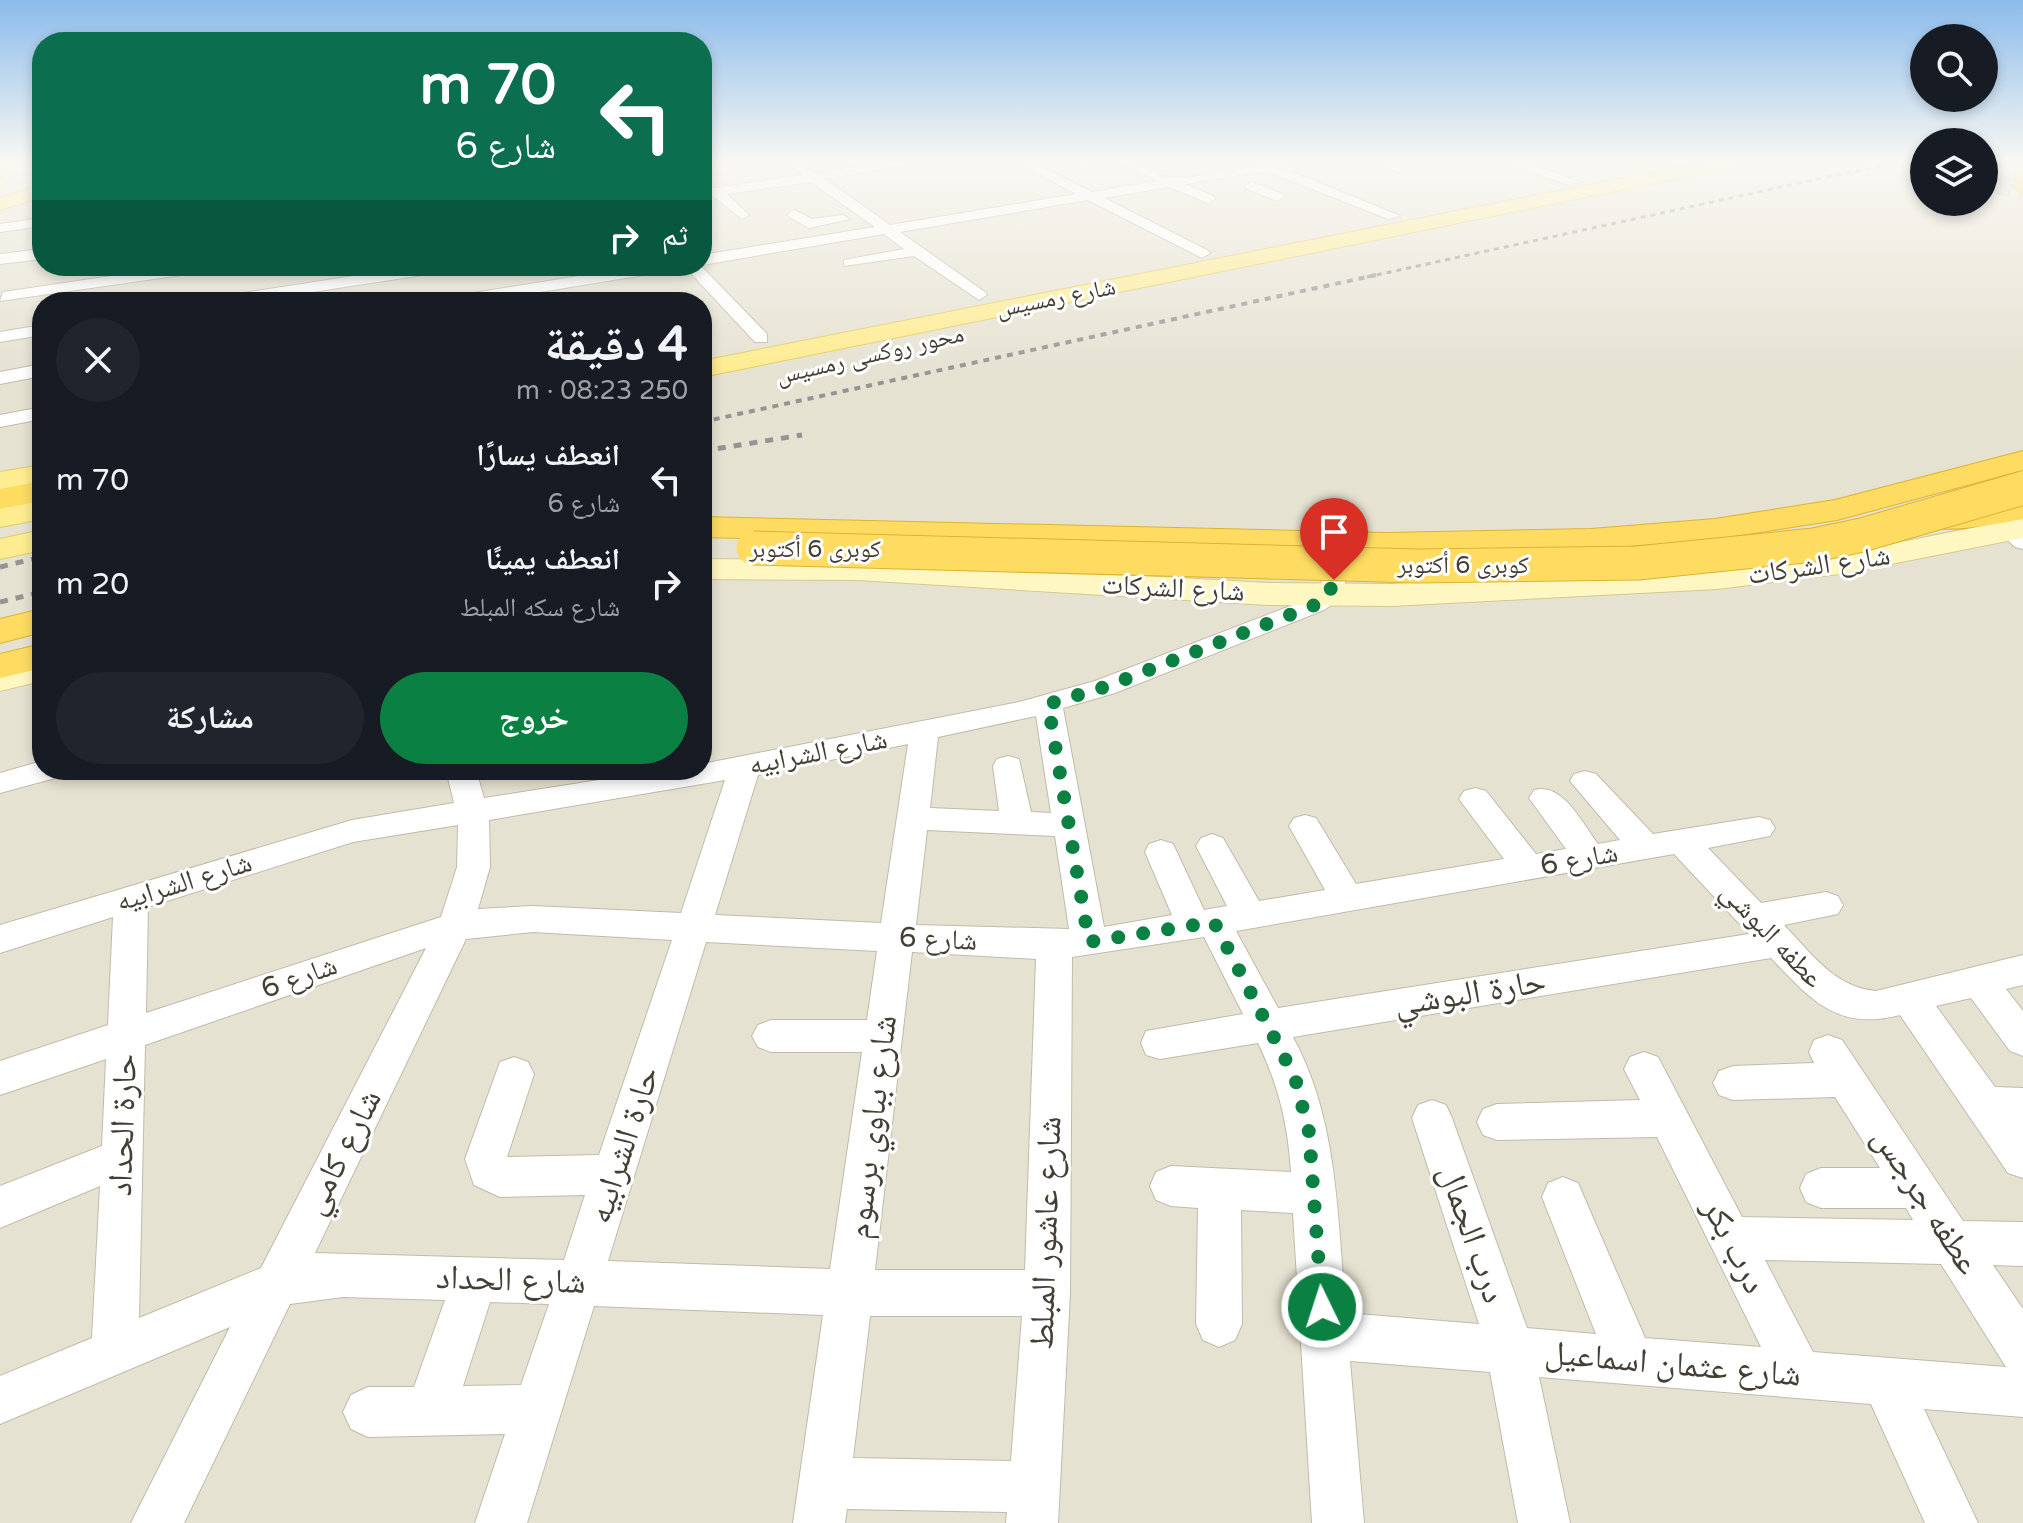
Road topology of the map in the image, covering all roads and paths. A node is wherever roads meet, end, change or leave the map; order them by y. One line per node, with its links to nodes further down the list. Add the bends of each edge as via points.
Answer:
1 (870, 232): 8 (street)
2 (889, 232): 9 (street)
3 (1161, 232): 10 (street)
4 (1310, 232): 10 (main road, شارع رمسيس)
5 (1385, 232): 6 (main road, شارع رمسيس)
6 (1365, 236): 27 (main road, شارع رمسيس); 30 (main road, محور روكسى رمسيس, via 1137,295)
7 (749, 238): 8 (street)
8 (771, 245): 12 (street)
9 (917, 251): 14 (street); 21 (street)
10 (1202, 253): 21 (main road, شارع رمسيس)
11 (32, 255): 13 (street)
12 (712, 258)
13 (0, 259)
14 (849, 263)
15 (547, 276): 17 (street)
16 (212, 284): 17 (street); 18 (street)
17 (450, 284)
18 (82, 292)
19 (32, 295): 22 (street)
20 (712, 295): 25 (street)
21 (979, 295): 25 (main road, شارع رمسيس)
22 (1, 297)
23 (32, 332): 24 (street)
24 (0, 337)
25 (761, 338): 26 (main road, شارع رمسيس)
26 (712, 348)
27 (712, 367)
28 (32, 372): 29 (street)
29 (0, 378)
30 (712, 391)
31 (32, 415): 32 (street)
32 (0, 421)
33 (2023, 441): 40 (highway, via 1890,479 1882,487)
34 (2023, 460): 40 (highway, كوبرى 6 أكتوبر)
35 (2023, 473): 54 (highway, via 1828,522 1665,544)
36 (32, 477): 37 (main road)
37 (0, 482)
38 (2023, 488): 45 (highway, كوبرى 6 أكتوبر, bridge)
39 (32, 493): 41 (highway)
40 (1883, 498): 48 (highway, كوبرى 6 أكتوبر, via 1715,529 1526,541 1386,543)
41 (0, 499)
42 (32, 511): 44 (main road)
43 (712, 515): 48 (highway)
44 (0, 517)
45 (1922, 517): 46 (highway, bridge); 53 (highway, كوبرى 6 أكتوبر, bridge, via 1814,545 1638,563 1418,566 856,549)
46 (2021, 522): 56 (main road, شارع الشركات, via 1840,564 1717,579)
47 (712, 527): 48 (highway, كوبرى 6 أكتوبر)
48 (798, 528)
49 (712, 537): 52 (highway)
50 (32, 542): 51 (main road)
51 (0, 549)
52 (1294, 550): 54 (highway); 56 (main road, via 1324,563)
53 (712, 551)
54 (1383, 552): 56 (main road, via 1345,565)
55 (712, 566): 56 (main road, شارع الشركات)
56 (1331, 588): 65 (street, شارع الشرابيه, via 1315,605)
57 (32, 623): 58 (highway)
58 (0, 631)
59 (32, 635): 60 (highway)
60 (0, 643)
61 (32, 658): 62 (highway)
62 (0, 666)
63 (32, 668): 64 (main road)
64 (0, 676)
65 (1048, 704): 66 (street, شارع الشرابيه); 80 (street, شارع عاشور المبلط)
66 (924, 731): 68 (street, شارع الشرابيه); 78 (street, شارع بباوي برسوم)
67 (1008, 766): 79 (street)
68 (745, 767): 69 (street, شارع الشرابيه); 93 (street, حارة الشرابيه)
69 (712, 772)
70 (32, 774): 74 (street)
71 (464, 780): 77 (street, شارع كامي)
72 (663, 780): 77 (street, شارع الشرابيه)
73 (1585, 781): 85 (street)
74 (0, 783)
75 (1545, 798): 87 (street)
76 (1475, 799): 88 (street)
77 (473, 810): 89 (street, شارع الشرابيه, via 352,831); 94 (street, شارع كامي, via 478,849 472,885)
78 (913, 818): 79 (street); 96 (street, شارع بباوي برسوم)
79 (1017, 823): 80 (street)
80 (1069, 825): 98 (street, شارع عاشور المبلط)
81 (1305, 826): 90 (street)
82 (1759, 828): 83 (street, شارع 6)
83 (1681, 841): 85 (street, شارع 6); 95 (street, عطفه البوشي)
84 (1212, 846): 92 (street)
85 (1646, 848): 87 (street, شارع 6)
86 (1161, 852): 92 (street)
87 (1590, 857): 88 (street, شارع 6)
88 (1529, 868): 90 (street, شارع 6)
89 (131, 899): 97 (street, شارع الشرابيه); 103 (street, حارة الحداد)
90 (1348, 900): 92 (street, شارع 6)
91 (1826, 905): 95 (street, حارة البوشي)
92 (1219, 921): 98 (street, شارع 6); 102 (street)
93 (693, 927): 94 (street, شارع 6, via 533,919); 96 (street, شارع 6); 119 (street, حارة الشرابيه)
94 (454, 928): 103 (street, شارع 6); 132 (street, شارع كامي)
95 (1766, 930): 101 (street, عطفه البوشي, via 1826,992 1852,1004); 102 (street, حارة البوشي)
96 (897, 937): 98 (street, شارع 6); 105 (street, شارع بباوي برسوم)
97 (0, 939)
98 (1071, 943): 134 (street, شارع عاشور المبلط)
99 (2023, 970): 100 (street)
100 (1979, 981): 101 (street); 106 (street)
101 (1892, 1002): 112 (street)
102 (1271, 1026): 107 (street, حارة البوشي); 124 (street, via 1309,1132)
103 (126, 1035): 110 (street, شارع 6); 117 (street, حارة الحداد)
104 (771, 1036): 105 (street)
105 (884, 1036): 133 (street, شارع بباوي برسوم)
106 (2023, 1040)
107 (1160, 1043)
108 (1644, 1069): 115 (street, درب بكر)
109 (514, 1074): 119 (street, via 486,1159 489,1171 500,1177)
110 (0, 1078)
111 (1733, 1083): 122 (street, عطفه جرجس, via 1838,1065)
112 (1984, 1104): 113 (street); 118 (street)
113 (2023, 1106)
114 (1432, 1118): 137 (street, درب الجمال)
115 (1669, 1118): 116 (street); 127 (street, درب بكر)
116 (1497, 1122)
117 (122, 1157): 126 (street); 139 (street, حارة الحداد)
118 (2023, 1159)
119 (614, 1175): 131 (street, حارة الشرابيه)
120 (1171, 1186): 123 (street)
121 (1821, 1188): 122 (street)
122 (1917, 1188): 128 (street, عطفه جرجس)
123 (1220, 1189): 124 (street); 135 (street)
124 (1314, 1194): 136 (street)
125 (1563, 1197): 140 (street)
126 (0, 1207)
127 (1730, 1238): 128 (street); 141 (street, درب بكر)
128 (1952, 1242): 129 (street); 138 (street, عطفه جرجس)
129 (2023, 1244)
130 (475, 1279): 131 (street, شارع الحداد); 132 (street, شارع الحداد, via 343,1274); 146 (street)
131 (579, 1283): 133 (street, شارع الحداد); 145 (street, حارة الشرابيه)
132 (275, 1285): 139 (street, شارع الحداد); 150 (street, شارع كامي)
133 (850, 1293): 134 (street, شارع الحداد); 148 (street, شارع بباوي برسوم)
134 (1047, 1293): 149 (street, شارع عاشور المبلط)
135 (1219, 1324)
136 (1324, 1335): 137 (street, شارع عثمان اسماعيل); 152 (street)
137 (1510, 1350): 140 (street, شارع عثمان اسماعيل); 153 (street, درب الجمال)
138 (2023, 1351)
139 (115, 1352): 144 (street, شارع الحداد)
140 (1631, 1361): 141 (street, شارع عثمان اسماعيل)
141 (1799, 1374): 142 (street, شارع عثمان اسماعيل)
142 (1885, 1381): 143 (street, شارع عثمان اسماعيل); 154 (street)
143 (2023, 1393)
144 (0, 1400)
145 (538, 1409): 146 (street); 151 (street, حارة الشرابيه)
146 (430, 1411): 147 (street)
147 (368, 1412)
148 (822, 1503): 149 (street)
149 (1033, 1505)
150 (157, 1523)
151 (501, 1523)
152 (1338, 1523)
153 (1544, 1523)
154 (1952, 1523)

